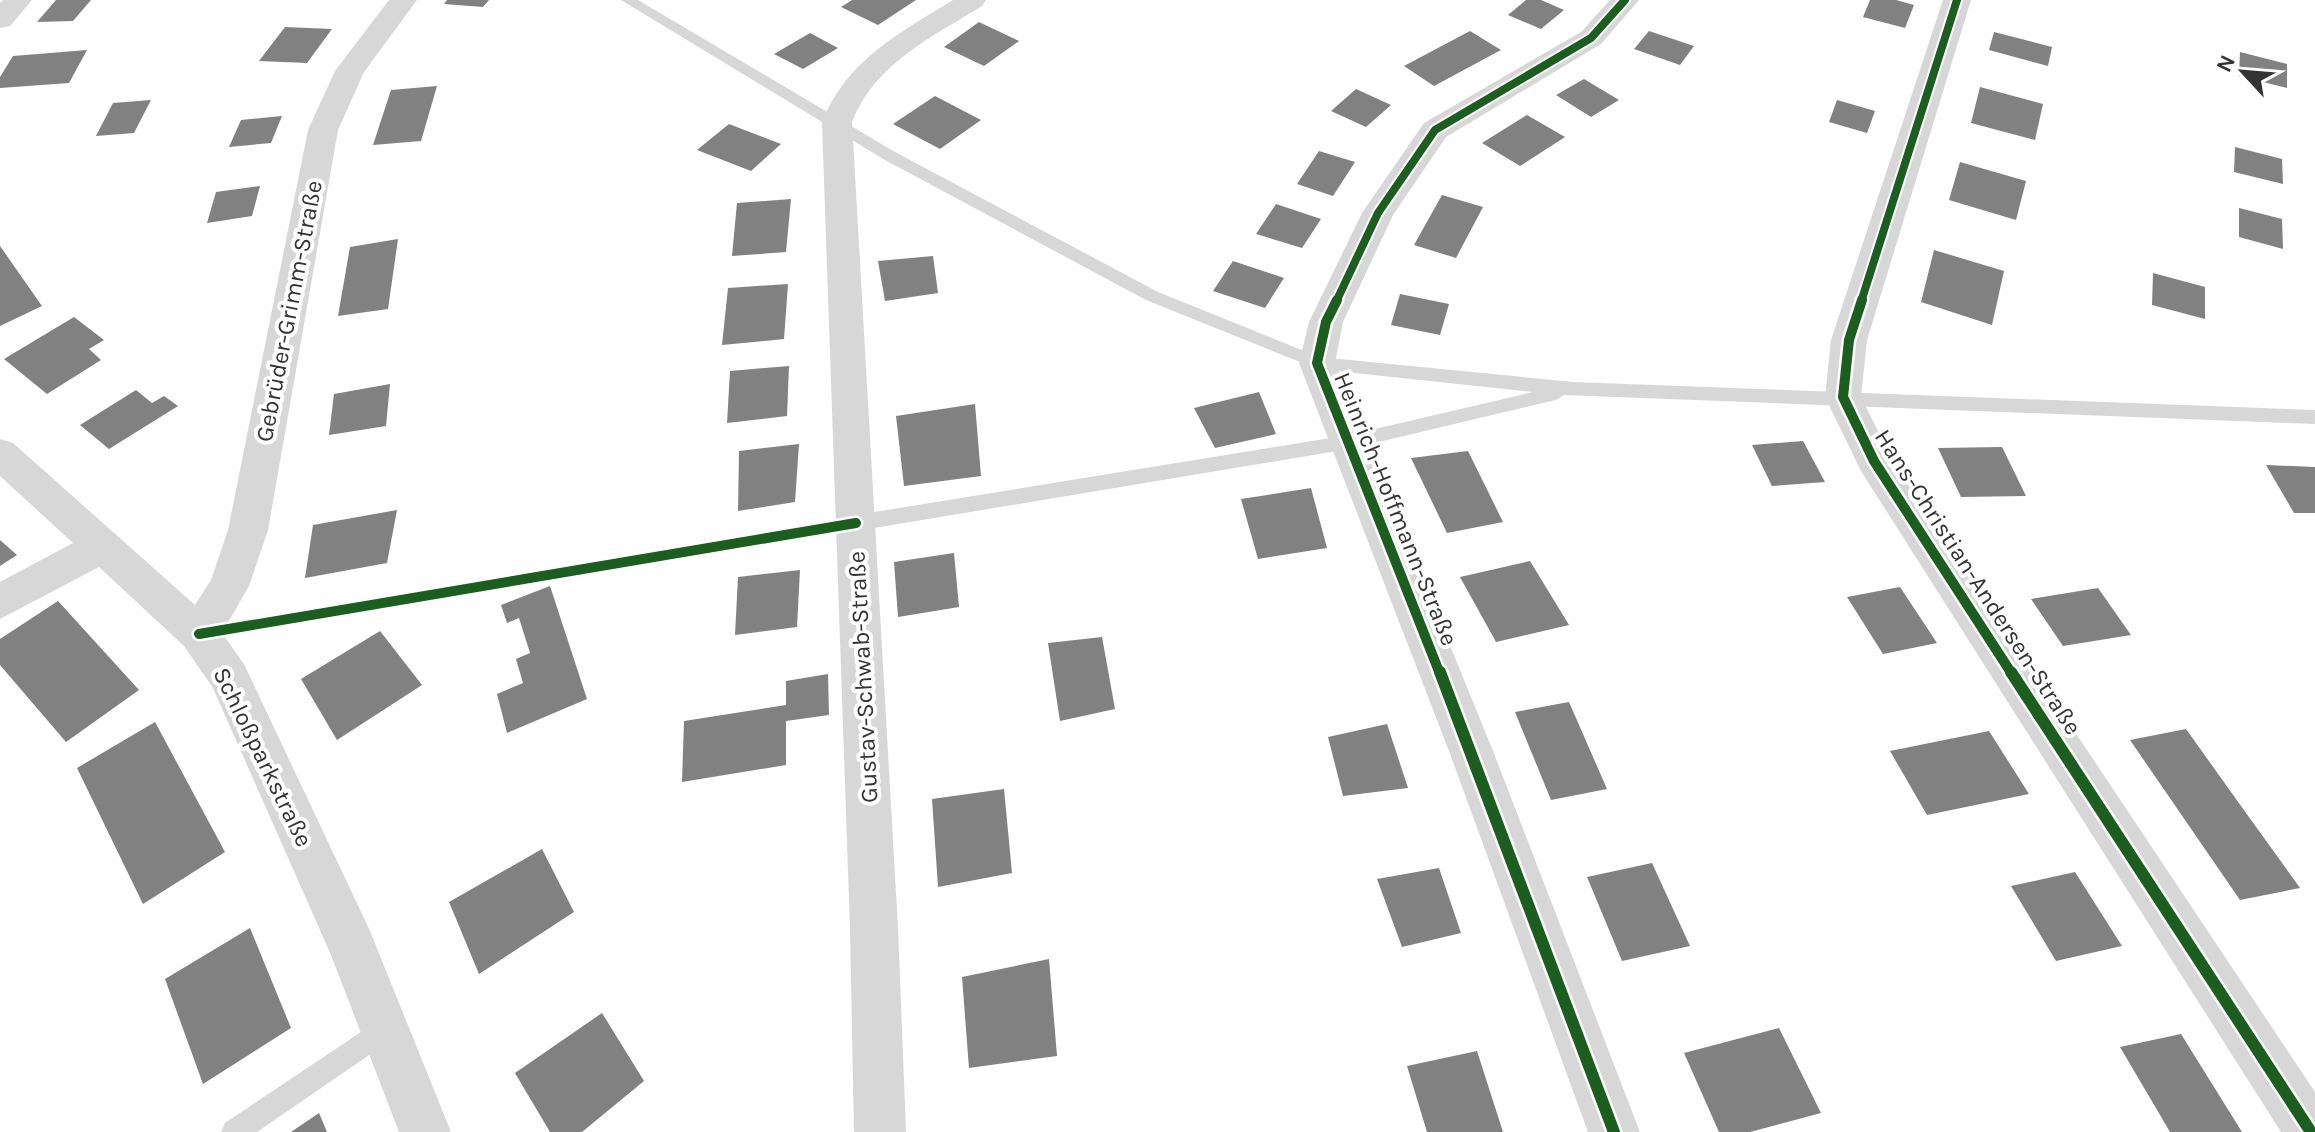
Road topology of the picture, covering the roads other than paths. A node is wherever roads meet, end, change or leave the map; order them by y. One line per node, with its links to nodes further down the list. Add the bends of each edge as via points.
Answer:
1 (18, 0): 7 (street)
2 (403, 0): 18 (street, Gebrüder-Grimm-Straße, via 350,71 323,130 248,530 229,586)
3 (628, 0): 8 (lane)
4 (972, 0): 8 (street, Gustav-Schwab-Straße, via 880,60 842,100)
5 (1625, 0): 9 (street, Heinrich-Hoffmann-Straße, via 1591,38 1435,130 1378,213 1326,322)
6 (1957, 0): 11 (street, via 1849,340)
7 (0, 20)
8 (837, 122): 9 (lane, via 890,156 1152,296); 15 (street, Gustav-Schwab-Straße)
9 (1317, 363): 10 (lane); 13 (street, Heinrich-Hoffmann-Straße)
10 (1573, 389): 11 (lane); 13 (lane)
11 (1843, 397): 12 (lane); 24 (street, Hans-Christian-Andersen-Straße, via 1874,461)
12 (2315, 417)
13 (1349, 442): 15 (lane); 23 (street, Heinrich-Hoffmann-Straße)
14 (0, 453): 16 (street, Schloßparkstraße)
15 (856, 523): 22 (street, Gustav-Schwab-Straße)
16 (103, 546): 17 (street); 18 (street, Schloßparkstraße)
17 (0, 602)
18 (199, 634): 19 (street, Schloßparkstraße, via 229,677)
19 (385, 1029): 20 (lane); 21 (street, Schloßparkstraße)
20 (234, 1132)
21 (425, 1132)
22 (880, 1132)
23 (1614, 1132)
24 (2311, 1132)

